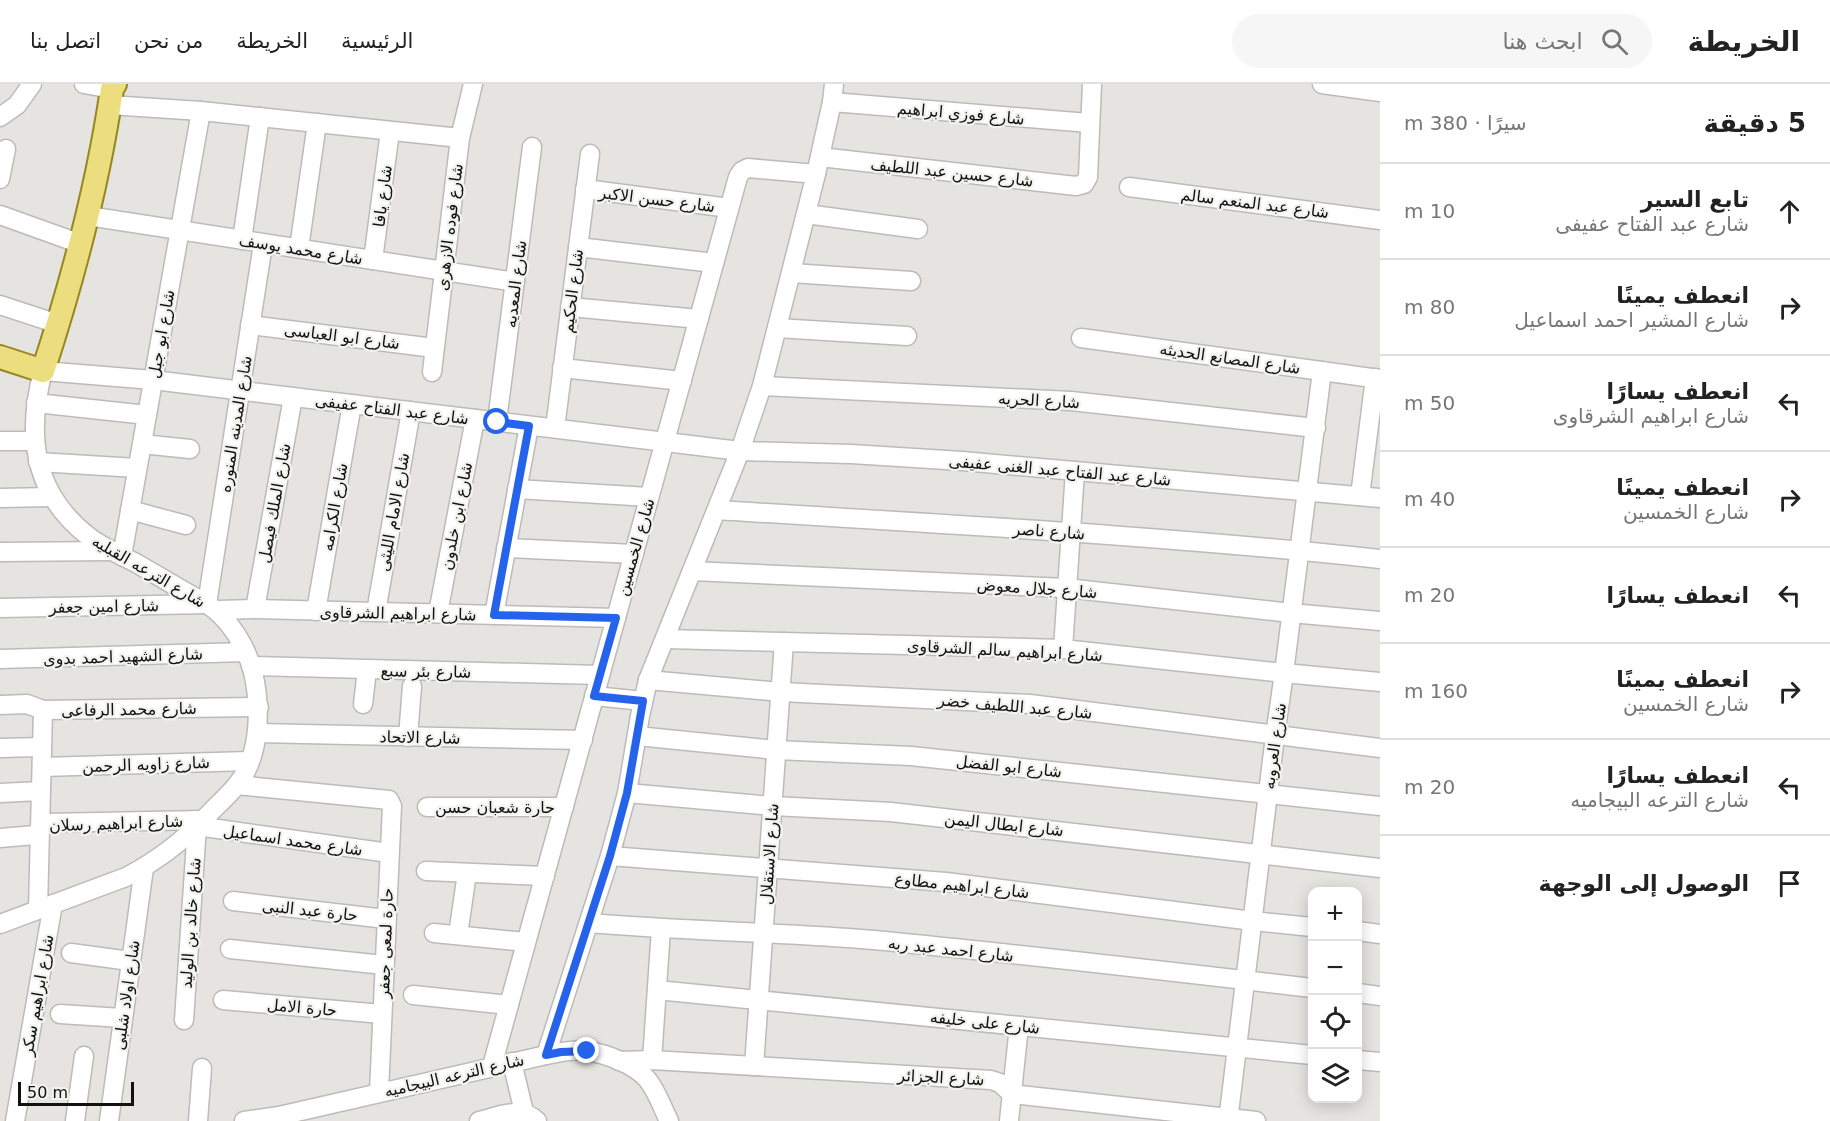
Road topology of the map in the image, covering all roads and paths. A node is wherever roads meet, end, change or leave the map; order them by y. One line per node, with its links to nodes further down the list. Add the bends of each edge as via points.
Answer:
1 (32, 84): 10 (street, via 17,105)
2 (84, 84): 6 (street)
3 (473, 84): 15 (street, شارع فوده الازهرى)
4 (1092, 84): 13 (street)
5 (1322, 84): 7 (street)
6 (112, 90): 9 (street); 26 (main road, شارع الترعه القبليه)
7 (1380, 92)
8 (833, 93): 13 (street, شارع فوزي ابراهيم); 19 (street)
9 (201, 111): 11 (street); 29 (street, شارع ابو جبل)
10 (0, 117)
11 (260, 117): 12 (street); 30 (street)
12 (317, 123): 14 (street); 34 (street)
13 (1089, 123): 19 (street, شارع حسين عبد اللطيف, via 1088,177 1084,184 1076,186)
14 (390, 130): 15 (street); 35 (street, شارع يافا)
15 (460, 138): 37 (street, شارع فوده الازهرى)
16 (532, 147): 40 (street, شارع المعديه)
17 (6, 149): 20 (street)
18 (590, 154): 22 (street, شارع الحكيم)
19 (818, 166): 23 (street, شارع الخمسين, via 745,169 738,177); 24 (street)
20 (0, 179)
21 (1129, 187): 27 (street, شارع عبد المنعم سالم)
22 (585, 189): 23 (street, شارع حسن الاكبر); 33 (street, شارع الحكيم)
23 (729, 208): 36 (street, شارع الخمسين)
24 (806, 214): 28 (street); 38 (street)
25 (0, 215): 31 (street)
26 (88, 216): 29 (street, شارع محمد يوسف); 31 (main road, شارع الترعه القبليه)
27 (1380, 220)
28 (918, 229)
29 (180, 231): 30 (street, شارع محمد يوسف); 56 (street, شارع ابو جبل)
30 (242, 240): 32 (street, شارع محمد يوسف)
31 (81, 244): 44 (main road, شارع الترعه القبليه)
32 (263, 244): 34 (street, شارع محمد يوسف); 45 (street, شارع المدينه المنوره)
33 (578, 247): 36 (street); 42 (street, شارع الحكيم)
34 (299, 248): 35 (street, شارع محمد يوسف)
35 (374, 261): 37 (street, شارع محمد يوسف)
36 (714, 263): 43 (street, شارع الخمسين)
37 (444, 272): 40 (street, شارع محمد يوسف); 49 (street, شارع فوده الازهرى)
38 (791, 273): 39 (street); 46 (street)
39 (911, 281)
40 (515, 282): 66 (street, شارع المعديه)
41 (0, 305): 44 (street)
42 (570, 307): 43 (street); 51 (street, شارع الحكيم)
43 (699, 319): 57 (street, شارع الخمسين)
44 (58, 324): 52 (main road, شارع الترعه القبليه)
45 (250, 325): 49 (street, شارع ابو العباسى); 59 (street, شارع المدينه المنوره)
46 (777, 328): 47 (street); 58 (street)
47 (907, 336)
48 (1081, 338): 53 (street, شارع المصانع الحديثه)
49 (434, 348): 54 (street, شارع فوده الازهرى)
50 (0, 357): 52 (main road)
51 (562, 368): 57 (street); 68 (street, شارع الحكيم)
52 (44, 371): 56 (street, شارع عبد الفتاح عفيفى); 61 (street, شارع الترعه القبليه)
53 (1322, 371): 55 (street, شارع المصانع الحديثه); 69 (street, شارع العروبه)
54 (432, 372)
55 (1378, 378): 81 (street)
56 (153, 380): 59 (street, شارع عبد الفتاح عفيفى); 64 (street, شارع ابو جبل)
57 (682, 381): 72 (street, شارع الخمسين)
58 (762, 386): 69 (street, شارع الحريه, via 1071,401); 75 (street)
59 (240, 391): 60 (street, شارع عبد الفتاح عفيفى); 98 (street, شارع المدينه المنوره)
60 (293, 397): 62 (street, شارع عبد الفتاح عفيفى); 100 (street, شارع الملك فيصل)
61 (36, 403): 64 (street); 71 (street, شارع الترعه القبليه)
62 (352, 404): 63 (street, شارع عبد الفتاح عفيفى); 101 (street, شارع الكرامه)
63 (411, 411): 65 (street, شارع عبد الفتاح عفيفى); 102 (street, شارع الامام الليثى)
64 (147, 415): 73 (street, شارع ابو جبل)
65 (475, 419): 66 (street, شارع عبد الفتاح عفيفى); 104 (street, شارع ابن خلدون)
66 (497, 422): 67 (street, شارع عبد الفتاح عفيفى)
67 (529, 426): 68 (street, شارع عبد الفتاح عفيفى); 79 (street)
68 (555, 428): 72 (street, شارع عبد الفتاح عفيفى)
69 (1316, 429): 80 (street, شارع العروبه)
70 (0, 441): 71 (street)
71 (35, 441): 76 (street, شارع الترعه القبليه)
72 (665, 442): 75 (street, شارع عبد الفتاح عفيفى); 83 (street, شارع الخمسين)
73 (142, 444): 74 (street); 77 (street, شارع ابو جبل)
74 (190, 449)
75 (740, 451): 78 (street, شارع عبد الفتاح عبد الغنى عفيفى, via 851,454); 87 (street)
76 (38, 462): 77 (street); 82 (street, شارع الترعه القبليه)
77 (137, 468): 86 (street, شارع ابو جبل)
78 (1075, 471): 80 (street, شارع عبد الفتاح عبد الغنى عفيفى); 89 (street)
79 (517, 489): 83 (street); 90 (street)
80 (1308, 492): 81 (street, شارع عبد الفتاح عبد الغنى عفيفى); 91 (street, شارع العروبه)
81 (1360, 496): 85 (street, شارع عبد الفتاح عبد الغنى عفيفى)
82 (52, 497): 84 (street); 93 (street, شارع الترعه القبليه, via 90,537)
83 (649, 497): 94 (street, شارع الخمسين)
84 (0, 498)
85 (1380, 498)
86 (130, 510): 88 (street); 93 (street, شارع ابو جبل)
87 (717, 510): 89 (street, شارع ناصر); 96 (street)
88 (186, 525)
89 (1070, 532): 91 (street, شارع ناصر); 97 (street)
90 (506, 548): 94 (street); 105 (street)
91 (1299, 550): 95 (street, شارع ناصر); 103 (street, شارع العروبه)
92 (0, 552): 93 (street)
93 (118, 553): 98 (street, شارع الترعه القبليه)
94 (634, 554): 106 (street, شارع الخمسين)
95 (1380, 559)
96 (692, 572): 97 (street, شارع جلال معوض); 108 (street)
97 (1066, 588): 103 (street, شارع جلال معوض); 110 (street)
98 (212, 607): 99 (street, شارع امين جعفر); 100 (street, شارع ابراهيم الشرقاوى); 112 (street, شارع الترعه القبليه, via 231,627)
99 (0, 608)
100 (255, 609): 101 (street, شارع ابراهيم الشرقاوى)
101 (316, 611): 102 (street, شارع ابراهيم الشرقاوى)
102 (376, 612): 104 (street, شارع ابراهيم الشرقاوى)
103 (1291, 613): 107 (street, شارع جلال معوض); 114 (street, شارع العروبه)
104 (438, 614): 105 (street, شارع ابراهيم الشرقاوى)
105 (494, 615): 106 (street, شارع ابراهيم الشرقاوى)
106 (616, 618): 115 (street, شارع الخمسين)
107 (1380, 621)
108 (665, 639): 109 (street, شارع ابراهيم سالم الشرقاوى); 116 (street)
109 (784, 642): 110 (street, شارع ابراهيم سالم الشرقاوى); 119 (street, شارع الاستقلال)
110 (1063, 649): 114 (street, شارع ابراهيم سالم الشرقاوى)
111 (0, 659): 112 (street, شارع الشهيد احمد بدوى)
112 (249, 659): 113 (street, شارع بئر سبع); 124 (street, شارع الترعه القبليه)
113 (368, 669): 115 (street, شارع بئر سبع); 122 (street)
114 (1284, 674): 117 (street, شارع ابراهيم سالم الشرقاوى); 128 (street, شارع العروبه)
115 (600, 675): 120 (street, شارع الخمسين)
116 (648, 681): 119 (street, شارع عبد اللطيف خضر); 121 (street)
117 (1380, 682)
118 (412, 686): 129 (street)
119 (781, 692): 128 (street, شارع عبد اللطيف خضر, via 1030,704); 134 (street, شارع الاستقلال)
120 (594, 696): 121 (street); 130 (street, شارع الخمسين)
121 (643, 701): 127 (street)
122 (363, 704)
123 (0, 705): 125 (street, شارع محمد الرفاعى, via 27,704)
124 (258, 707): 125 (street, شارع محمد الرفاعى); 126 (street, شارع الترعه القبليه)
125 (43, 710): 131 (street, شارع ابراهيم سكر)
126 (257, 733): 129 (street, شارع الاتحاد); 135 (street, شارع الترعه القبليه)
127 (637, 736): 134 (street, شارع ابو الفضل); 140 (street)
128 (1275, 736): 133 (street, شارع عبد اللطيف خضر); 141 (street, شارع العروبه)
129 (408, 737): 130 (street, شارع الاتحاد)
130 (582, 740): 145 (street, شارع الخمسين)
131 (42, 747): 132 (street); 136 (street, شارع ابراهيم سكر)
132 (0, 748)
133 (1380, 748)
134 (776, 750): 141 (street, شارع ابو الفضل, via 910,756); 142 (street, شارع الاستقلال)
135 (249, 761): 136 (street, شارع زاويه الرحمن); 137 (street, شارع الترعه القبليه)
136 (42, 767): 138 (street, شارع ابراهيم سكر)
137 (237, 785): 146 (street, شارع الترعه القبليه); 149 (street, حارة لمعى جعفر, via 389,800)
138 (41, 791): 139 (street); 147 (street, شارع ابراهيم سكر)
139 (0, 793)
140 (627, 793): 142 (street, شارع ابطال اليمن); 151 (street)
141 (1268, 794): 143 (street, شارع ابو الفضل); 150 (street, شارع العروبه)
142 (773, 806): 150 (street, شارع ابطال اليمن, via 891,812); 154 (street, شارع الاستقلال)
143 (1380, 806)
144 (426, 807): 145 (street, حارة شعبان حسن)
145 (564, 807): 157 (street, شارع الخمسين)
146 (200, 823): 147 (street, شارع ابراهيم رسلان, via 45,823); 149 (street, شارع محمد اسماعيل); 152 (street, شارع الترعه القبليه); 188 (street, شارع خالد بن الوليد)
147 (40, 827): 148 (street, شارع ابراهيم رسلان, via 35,835); 159 (street, شارع ابراهيم سكر)
148 (0, 837)
149 (389, 853): 161 (street, حارة لمعى جعفر)
150 (1261, 853): 153 (street, شارع ابطال اليمن); 162 (street, شارع العروبه)
151 (610, 856): 154 (street, شارع ابراهيم مطاوع); 163 (street)
152 (144, 868): 159 (street, شارع الترعه القبليه); 174 (street, شارع اولاد شلبى)
153 (1380, 868)
154 (768, 869): 162 (street, شارع ابراهيم مطاوع, via 946,882); 166 (street, شارع الاستقلال)
155 (426, 871): 156 (street)
156 (466, 873): 157 (street); 170 (street)
157 (544, 876): 171 (street, شارع الخمسين)
158 (233, 901): 161 (street, حارة عبد النبى)
159 (46, 907): 160 (street, شارع الترعه القبليه); 208 (street, شارع ابراهيم سكر)
160 (4, 918)
161 (386, 919): 175 (street, حارة لمعى جعفر)
162 (1253, 921): 164 (street, شارع ابراهيم مطاوع); 176 (street, شارع العروبه)
163 (589, 923): 165 (street, شارع احمد عبد ربه); 191 (street)
164 (1308, 927)
165 (661, 929): 166 (street, شارع احمد عبد ربه); 178 (street)
166 (763, 932): 176 (street, شارع احمد عبد ربه, via 874,940); 183 (street, شارع الاستقلال)
167 (1362, 932): 169 (street)
168 (434, 933): 170 (street)
169 (1380, 934)
170 (458, 935): 171 (street)
171 (526, 942): 184 (street, شارع الخمسين)
172 (230, 949): 175 (street)
173 (71, 953): 174 (street)
174 (130, 961): 187 (street, شارع اولاد شلبى)
175 (384, 965): 186 (street, حارة لمعى جعفر)
176 (1245, 980): 177 (street, شارع احمد عبد ربه); 190 (street, شارع العروبه)
177 (1308, 988)
178 (657, 990): 183 (street, شارع على خليفه); 194 (street)
179 (1362, 994): 181 (street)
180 (413, 995): 184 (street)
181 (1380, 996)
182 (223, 1000): 186 (street, حارة الامل)
183 (759, 1000): 189 (street, شارع على خليفه); 200 (street, شارع الاستقلال)
184 (509, 1005): 199 (street, شارع الخمسين)
185 (60, 1014): 187 (street)
186 (382, 1014): 202 (street, حارة لمعى جعفر)
187 (122, 1018): 210 (street, شارع اولاد شلبى)
188 (184, 1020)
189 (1019, 1026): 190 (street, شارع على خليفه); 203 (street)
190 (1237, 1048): 192 (street, شارع على خليفه); 207 (street, شارع العروبه)
191 (546, 1055): 196 (street, شارع الترعه البيجاميه, via 587,1051); 197 (street, شارع الترعه البيجاميه)
192 (1308, 1055)
193 (84, 1056): 209 (street)
194 (652, 1060): 196 (street, شارع الجزائر); 200 (street, شارع الجزائر)
195 (1362, 1060): 198 (street)
196 (619, 1061): 213 (street, شارع الترعه البيجاميه, via 646,1078)
197 (512, 1062): 199 (street, شارع الترعه البيجاميه); 205 (street)
198 (1380, 1062)
199 (492, 1066): 202 (street, شارع الترعه البيجاميه)
200 (754, 1066): 203 (street, شارع الجزائر, via 996,1081)
201 (202, 1068): 211 (street)
202 (379, 1092): 204 (street, شارع الترعه البيجاميه)
203 (1012, 1094): 207 (street, شارع الجزائر); 214 (street)
204 (317, 1114): 206 (street, شارع الترعه البيجاميه)
205 (531, 1117): 212 (street, via 518,1112)
206 (250, 1120)
207 (1228, 1120): 215 (street, شارع الجزائر)
208 (15, 1121)
209 (75, 1121)
210 (109, 1121)
211 (198, 1121)
212 (478, 1121)
213 (669, 1121)
214 (1009, 1121)
215 (1256, 1121)

